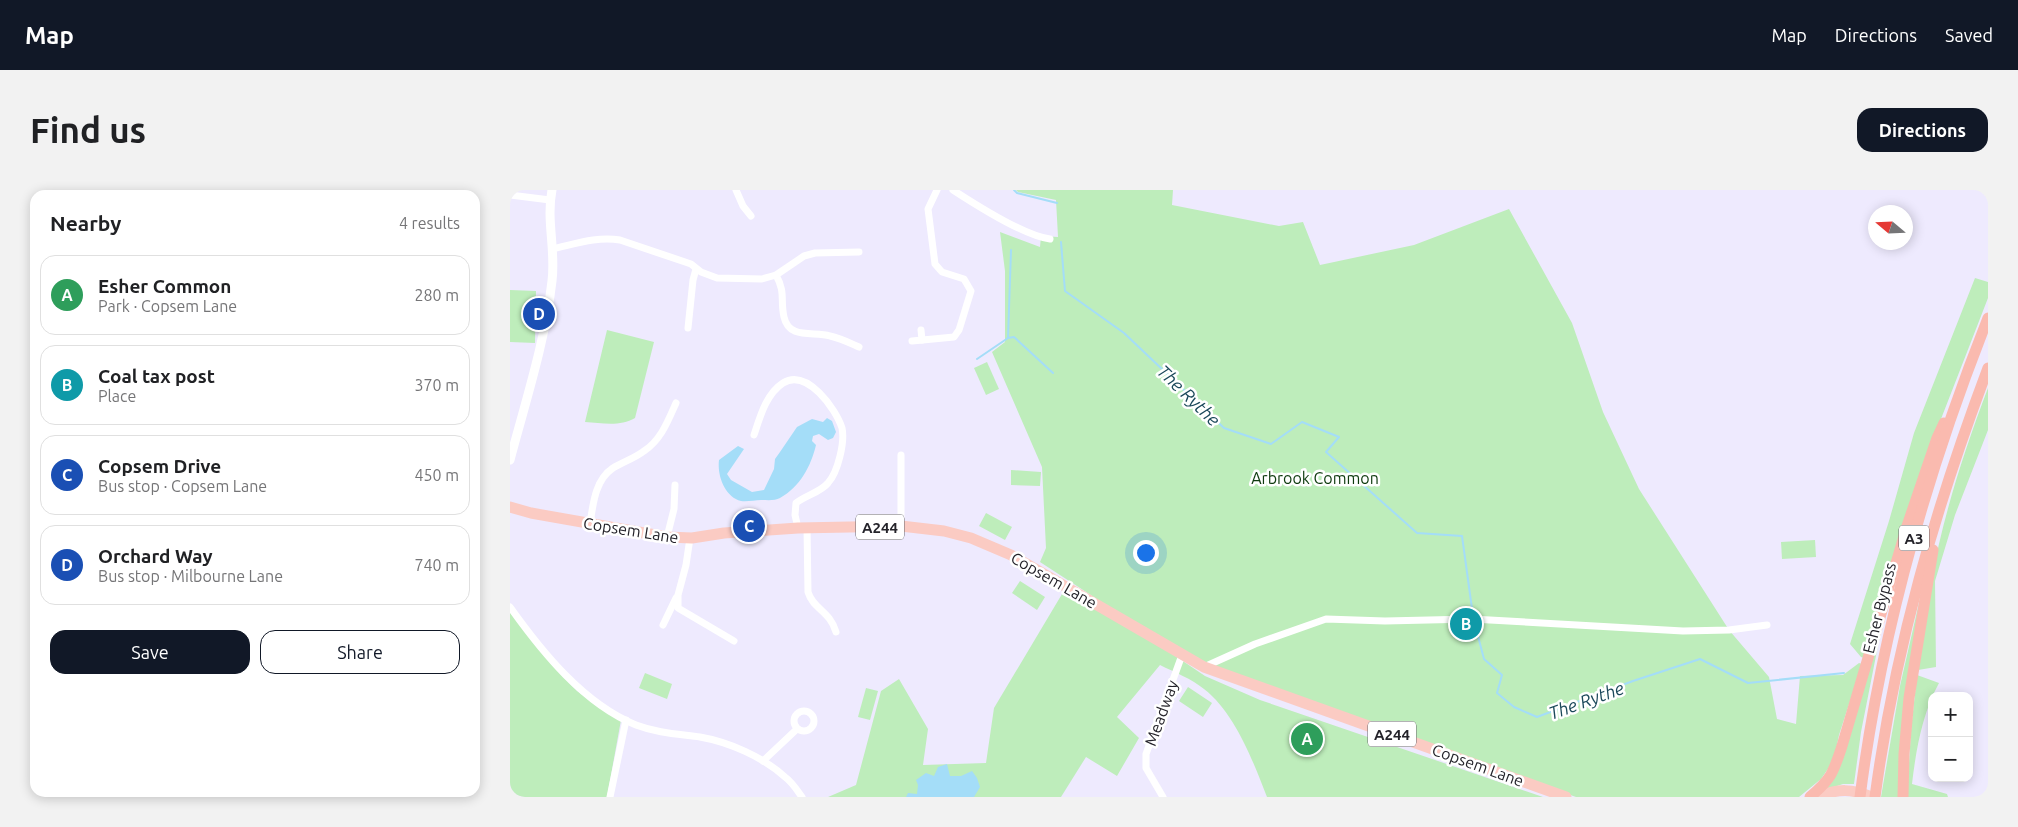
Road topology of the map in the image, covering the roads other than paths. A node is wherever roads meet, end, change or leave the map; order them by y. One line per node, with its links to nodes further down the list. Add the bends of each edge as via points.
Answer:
1 (552, 190): 6 (street)
2 (736, 190): 7 (street)
3 (937, 190): 16 (street, via 928,209 935,264 942,272 964,279 971,296 957,334)
4 (953, 190): 8 (street, via 1020,229 1038,238)
5 (510, 195): 6 (street)
6 (550, 200): 9 (street)
7 (752, 216)
8 (1050, 239)
9 (552, 249): 11 (street, via 609,238 677,259); 23 (street, via 552,283 540,355)
10 (859, 252): 12 (street, via 810,255)
11 (696, 269): 12 (street, via 724,280 762,279); 14 (street)
12 (776, 275): 18 (street, via 783,290 787,325 799,333 829,335)
13 (1988, 318): 20 (highway, Esher Bypass / A3)
14 (688, 328)
15 (921, 330): 16 (street)
16 (922, 340): 17 (street)
17 (912, 341)
18 (859, 347)
19 (1988, 368): 22 (highway, Esher Bypass / A3)
20 (1960, 392): 49 (highway, via 1937,438 1907,526 1834,770 1823,787); 51 (highway, Esher Bypass / A3, via 1904,571 1880,674)
21 (676, 403): 29 (street, via 663,431 650,447 604,477 595,494)
22 (1964, 430): 52 (highway, Esher Bypass / A3, via 1926,548 1911,607); 53 (highway, via 1933,547 1924,597 1909,698)
23 (513, 435): 26 (street)
24 (754, 435): 31 (street, via 768,400 784,382 796,379 808,384 835,411 842,430 843,447 829,483 796,503 794,515)
25 (901, 455): 30 (street)
26 (510, 460)
27 (675, 486): 32 (street)
28 (510, 507): 29 (main road, Copsem Lane / A244)
29 (590, 524): 32 (main road, Copsem Lane / A244)
30 (901, 526): 31 (main road, Copsem Lane / A244); 40 (main road, Copsem Lane / A244, via 971,538 1008,554)
31 (803, 528): 33 (main road, Copsem Lane / A244); 38 (street, via 810,600 833,621)
32 (668, 537): 33 (main road, Copsem Lane / A244)
33 (690, 538): 34 (street)
34 (678, 595): 36 (street); 39 (street, via 678,608)
35 (510, 608): 42 (street, via 570,679)
36 (663, 625)
37 (1767, 625): 41 (street, via 1682,631 1474,620 1326,619 1255,644)
38 (836, 632)
39 (734, 641)
40 (1182, 655): 41 (main road, Copsem Lane / A244); 47 (street, Meadway, via 1146,754 1146,768)
41 (1204, 667): 48 (main road, Copsem Lane / A244)
42 (626, 720): 44 (street, via 657,731 723,744); 45 (street)
43 (796, 729): 44 (street)
44 (763, 761): 46 (street, via 787,778)
45 (610, 797)
46 (802, 797)
47 (1163, 797)
48 (1566, 797)
49 (1810, 797)
50 (1819, 797): 52 (main road, via 1846,790)
51 (1860, 797)
52 (1873, 797)
53 (1903, 797)

